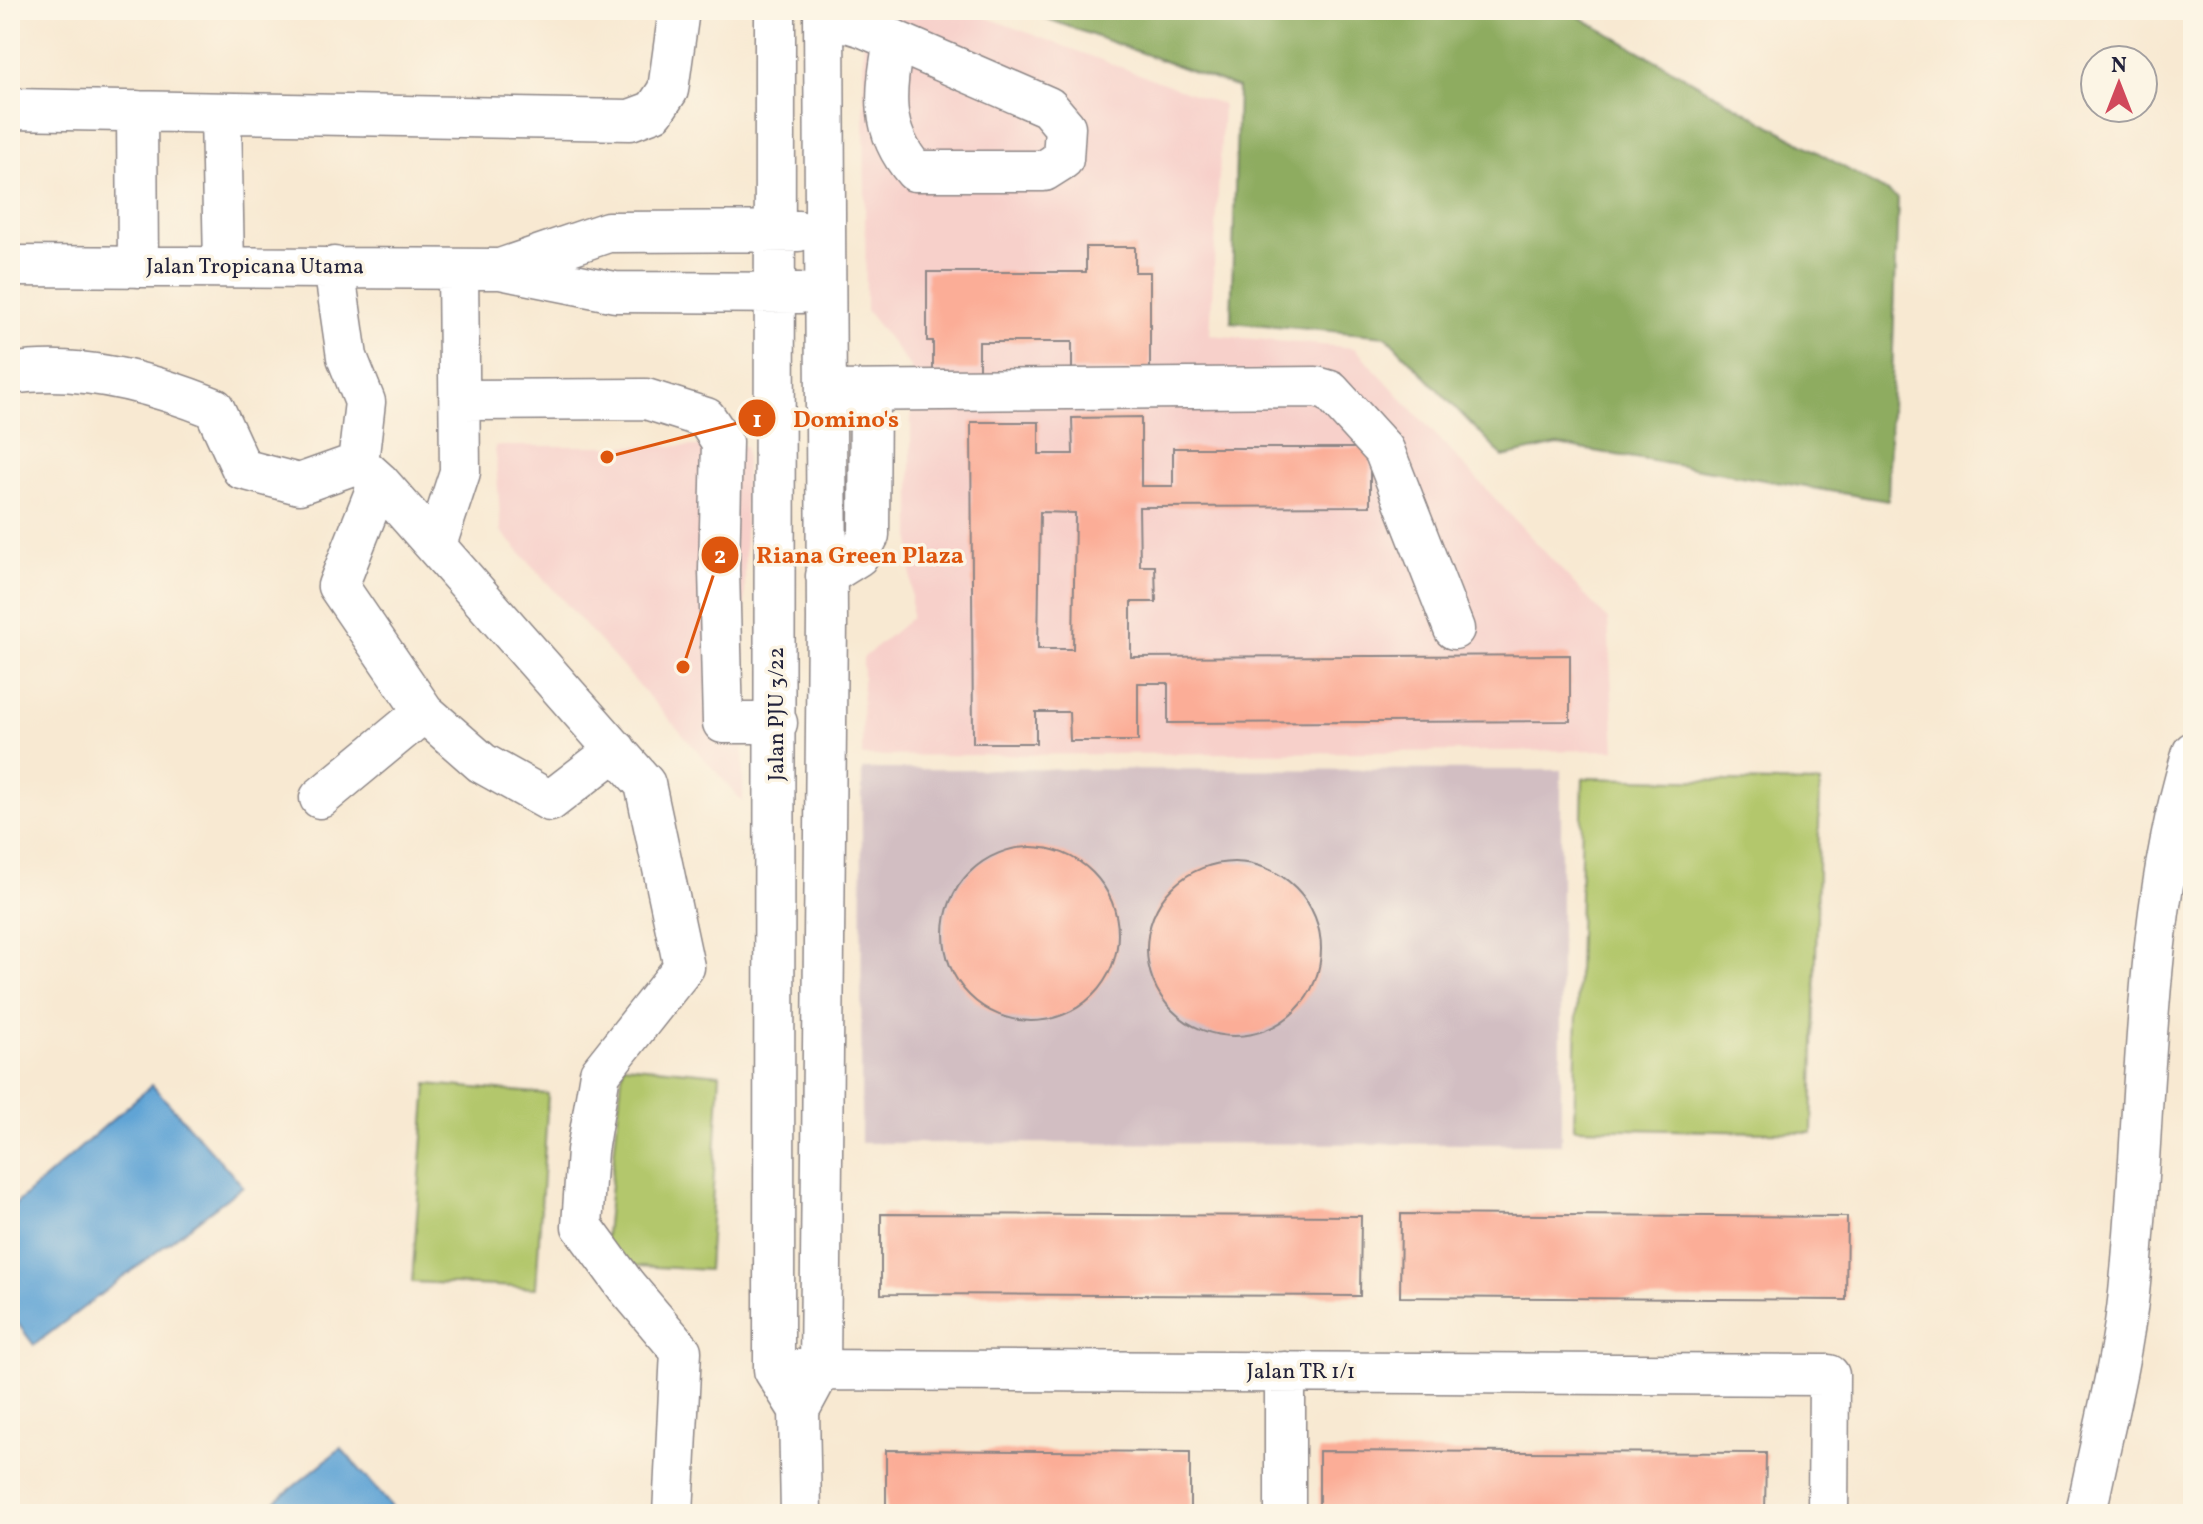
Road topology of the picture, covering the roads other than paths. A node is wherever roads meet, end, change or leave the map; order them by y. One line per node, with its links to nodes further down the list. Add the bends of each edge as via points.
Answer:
1 (679, 10): 7 (street, via 668,90 654,111 630,120)
2 (775, 10): 9 (street, Jalan PJU 3/22)
3 (824, 13): 4 (street); 8 (street)
4 (894, 40): 4 (street, via 1048,107 1065,127 1063,159 1044,171 915,171 896,149 888,114)
5 (10, 109): 6 (street)
6 (137, 111): 7 (street); 11 (street)
7 (221, 113): 12 (street)
8 (826, 230): 9 (street, Jalan Tropicana Utama); 17 (street)
9 (772, 231): 15 (street, Jalan Tropicana Utama, via 608,232); 16 (street, Jalan PJU 3/22)
10 (10, 266): 11 (street, Jalan Tropicana Utama)
11 (138, 267): 12 (street, Jalan Tropicana Utama)
12 (224, 267): 13 (street, Jalan Tropicana Utama)
13 (334, 267): 14 (street, Jalan Tropicana Utama); 22 (street, via 347,357 365,402)
14 (458, 269): 15 (street, Jalan Tropicana Utama); 21 (street)
15 (500, 269): 16 (street, Jalan Tropicana Utama, via 615,292)
16 (772, 293): 17 (street, Jalan Tropicana Utama); 27 (street, Jalan PJU 3/22)
17 (827, 293): 19 (street)
18 (10, 374): 22 (street, via 85,371 175,392 214,408 242,469 256,473 299,484)
19 (827, 391): 20 (street); 24 (street)
20 (870, 391): 24 (street, via 869,535 858,556); 25 (street, via 1330,391 1384,450)
21 (460, 400): 23 (street, via 460,472); 27 (street, via 646,399 706,418 722,442 723,723)
22 (368, 473): 23 (street); 26 (street, via 338,586)
23 (436, 545): 28 (street)
24 (826, 576): 33 (street)
25 (1454, 629)
26 (424, 712): 28 (street, via 482,763 550,801); 30 (street)
27 (777, 723): 32 (street, Jalan PJU 3/22)
28 (616, 750): 36 (street, via 645,784 684,967 600,1073 582,1226 681,1351)
29 (2193, 752): 31 (street, via 2177,804)
30 (320, 798)
31 (2179, 884): 40 (street, via 2156,950 2128,1297)
32 (774, 1370): 33 (street, Jalan TR 1/1); 35 (street)
33 (820, 1371): 34 (street, Jalan TR 1/1); 35 (street)
34 (1285, 1372): 38 (street); 39 (street, Jalan TR 1/1, via 1829,1375)
35 (799, 1410): 37 (street)
36 (673, 1514)
37 (801, 1514)
38 (1285, 1514)
39 (1828, 1514)
40 (2086, 1514)

